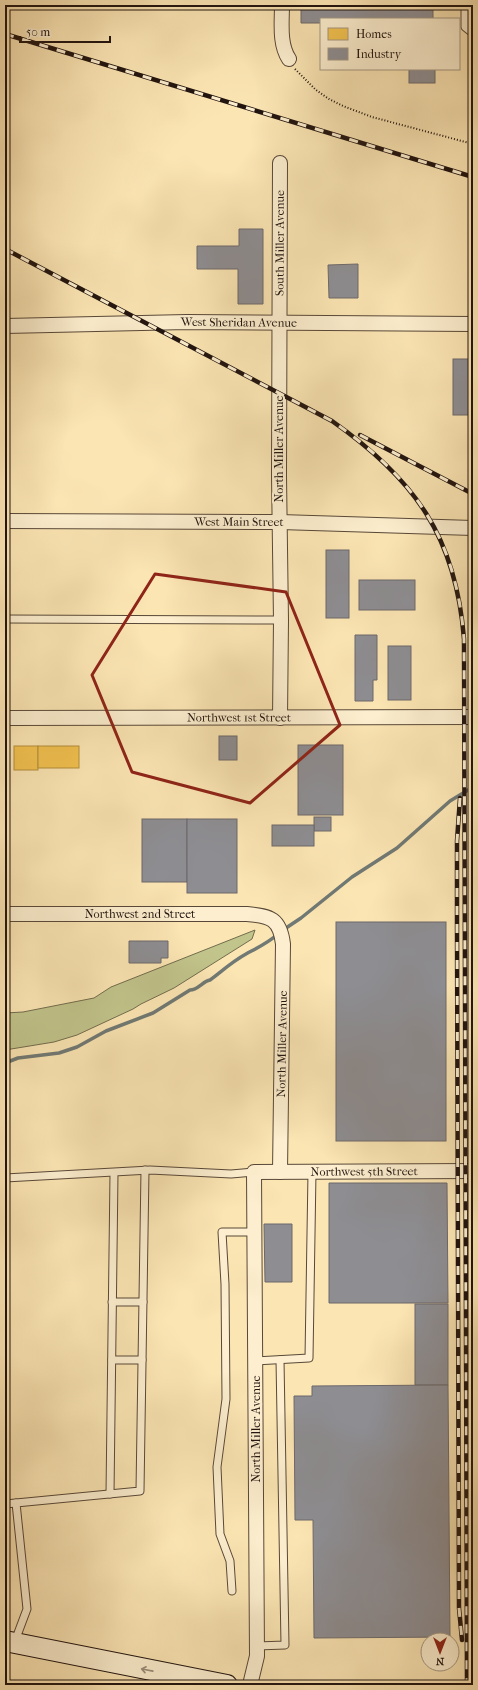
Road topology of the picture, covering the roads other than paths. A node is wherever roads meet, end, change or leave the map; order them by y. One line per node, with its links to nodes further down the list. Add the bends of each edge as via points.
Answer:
1 (282, 5): 4 (street, via 284,48)
2 (464, 5): 3 (lane, via 465,27)
3 (473, 31)
4 (289, 59)
5 (280, 163): 6 (street, South Miller Avenue)
6 (279, 323): 7 (street, West Sheridan Avenue); 8 (street, West Sheridan Avenue); 10 (street, North Miller Avenue)
7 (473, 324)
8 (5, 326)
9 (5, 521): 10 (street, West Main Street)
10 (280, 522): 11 (street, West Main Street); 13 (street, North Miller Avenue)
11 (473, 528)
12 (5, 619): 13 (lane)
13 (281, 620): 16 (street, North Miller Avenue)
14 (473, 716): 16 (street, Northwest 1st Street)
15 (5, 718): 16 (street, Northwest 1st Street)
16 (280, 718)
17 (5, 914): 18 (street, Northwest 2nd Street, via 247,914 268,917)
18 (276, 923): 22 (street, North Miller Avenue, via 284,944)
19 (145, 1170): 21 (lane, via 231,1174); 24 (lane); 28 (lane)
20 (473, 1171): 23 (street, Northwest 5th Street)
21 (254, 1172): 22 (street, Northwest 5th Street); 26 (street, North Miller Avenue)
22 (280, 1172): 23 (street, Northwest 5th Street)
23 (312, 1172): 31 (lane, via 308,1358)
24 (114, 1173): 25 (lane); 27 (lane)
25 (5, 1178)
26 (255, 1232): 32 (street, North Miller Avenue); 36 (lane, via 222,1232 226,1399 217,1467 220,1534 230,1561)
27 (112, 1302): 28 (lane); 29 (lane)
28 (143, 1302): 30 (lane)
29 (112, 1360): 30 (lane); 33 (lane)
30 (142, 1360): 33 (lane, via 140,1491)
31 (280, 1360): 32 (lane); 38 (lane, via 285,1645)
32 (256, 1361): 38 (street, North Miller Avenue)
33 (110, 1494): 34 (lane)
34 (16, 1503): 35 (lane); 37 (lane, via 27,1609)
35 (5, 1504)
36 (232, 1591)
37 (10, 1642): 39 (main road, one-way to 37)
38 (257, 1646): 40 (street, North Miller Avenue)
39 (227, 1685)
40 (250, 1685)

